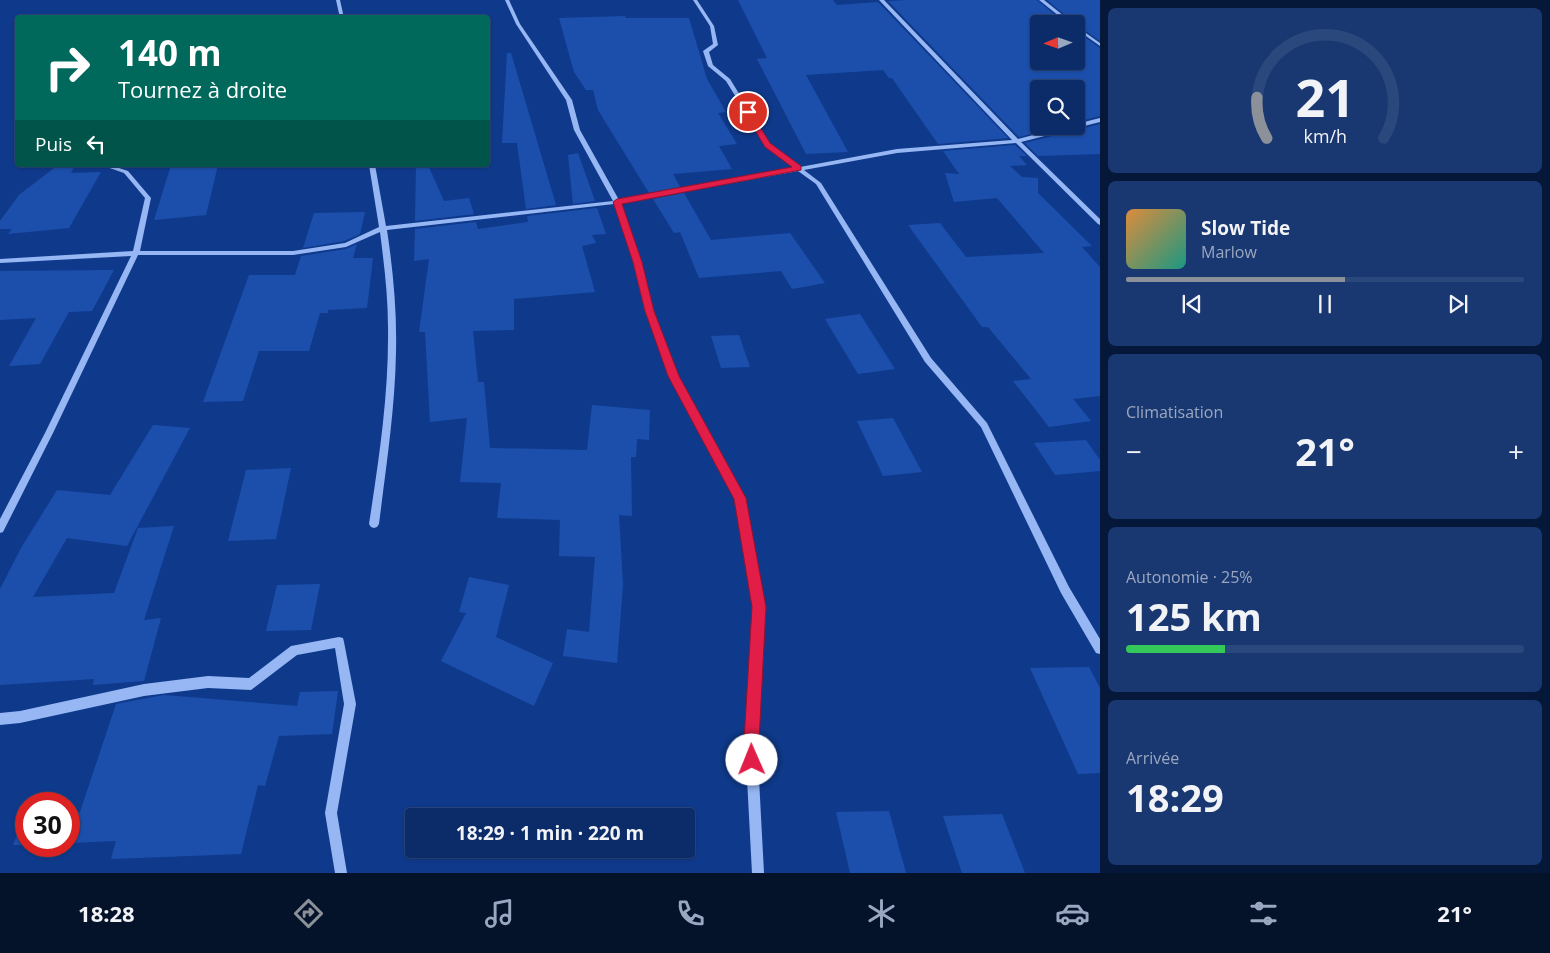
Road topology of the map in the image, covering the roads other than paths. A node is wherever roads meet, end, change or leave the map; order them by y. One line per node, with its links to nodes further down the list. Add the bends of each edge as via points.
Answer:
1 (338, 0): 6 (street)
2 (506, 0): 17 (street, via 518,24 569,100 577,130)
3 (695, 0): 16 (street, via 712,26 716,45 706,51 712,66 728,80 768,145)
4 (881, 0): 13 (street)
5 (1041, 0): 7 (street)
6 (341, 15)
7 (1060, 15)
8 (1085, 34): 9 (street)
9 (1100, 45)
10 (1100, 120): 11 (street)
11 (1085, 124)
12 (1041, 135): 13 (street)
13 (1017, 141): 16 (street, via 897,151); 18 (street)
14 (110, 167): 20 (street, via 126,172 148,198)
15 (372, 167): 19 (street)
16 (798, 168): 17 (street); 24 (street, via 818,183 928,360 984,426 1065,590)
17 (617, 202): 19 (street); 27 (street, via 650,311 674,376 740,498 759,607 751,741)
18 (1100, 222)
19 (384, 228): 20 (street, via 346,245 293,253); 22 (street, via 392,327 391,362 387,427)
20 (136, 253): 21 (street); 23 (street)
21 (0, 261)
22 (374, 524)
23 (0, 529)
24 (1100, 649)
25 (0, 719): 26 (street, via 144,690 208,682 251,684 295,650 339,642 350,704 331,813)
26 (341, 873)
27 (758, 873)

